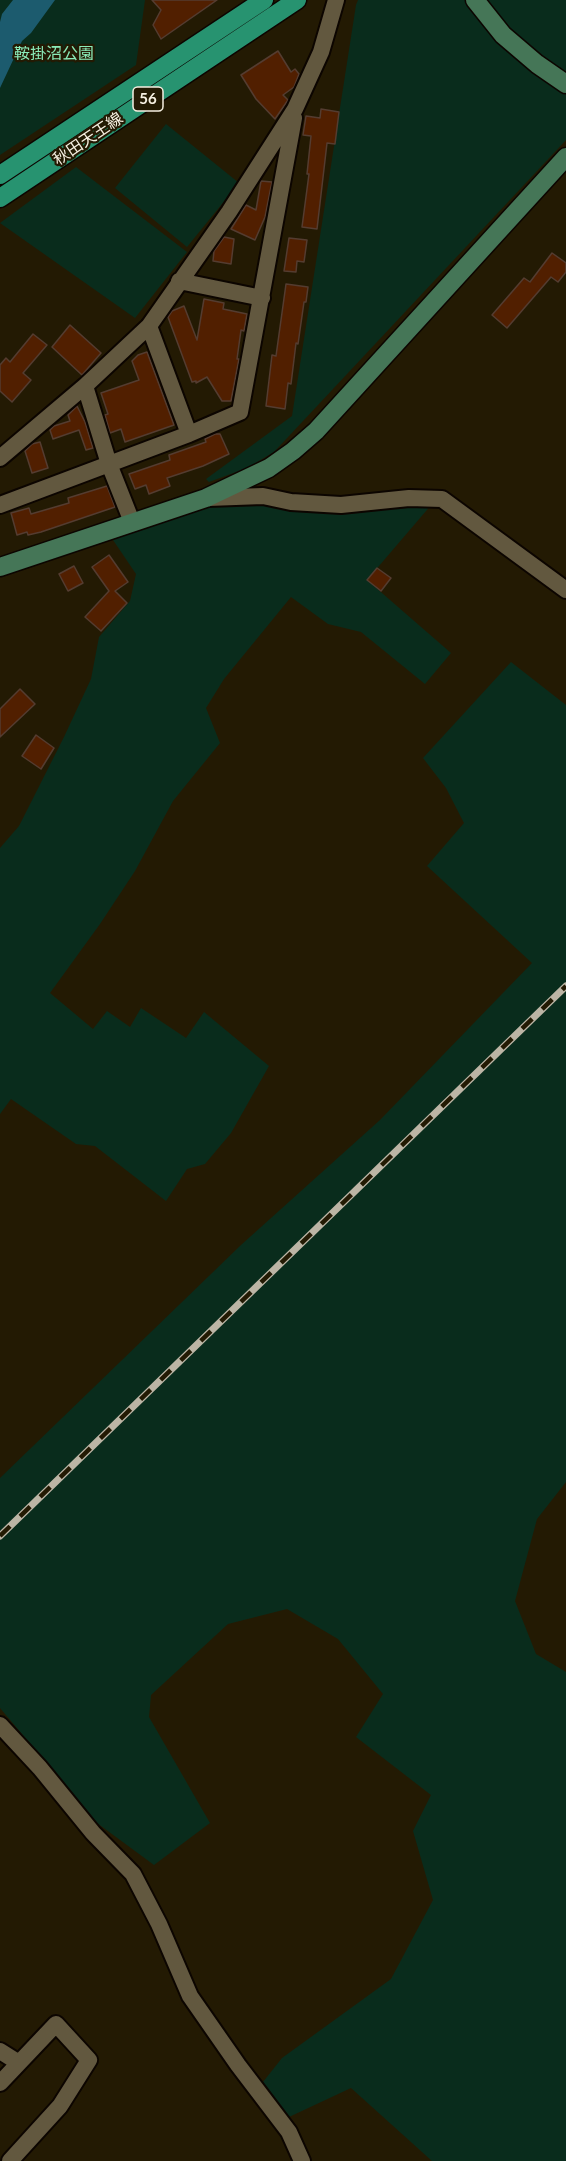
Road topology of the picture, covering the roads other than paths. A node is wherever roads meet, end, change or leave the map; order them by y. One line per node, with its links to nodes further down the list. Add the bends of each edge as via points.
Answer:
1 (264, 0): 8 (main road, 秋田天王線 / 56)
2 (297, 0): 9 (main road, 秋田天王線 / 56)
3 (336, 0): 6 (street, via 321,51)
4 (475, 0): 5 (street, via 504,35)
5 (566, 84)
6 (296, 109): 10 (street, via 230,212); 11 (street)
7 (566, 157): 17 (street, via 316,431 268,468)
8 (0, 175)
9 (0, 198)
10 (179, 281): 11 (street); 12 (street)
11 (262, 298): 14 (street, via 240,412)
12 (149, 326): 13 (street); 14 (street)
13 (85, 386): 15 (street); 16 (street)
14 (189, 434): 16 (street)
15 (0, 458)
16 (109, 464): 18 (street); 19 (street)
17 (206, 498): 19 (street); 21 (street, via 263,496 341,505 409,498 442,500)
18 (0, 505)
19 (132, 522): 20 (street)
20 (0, 567)
21 (566, 590)
22 (0, 1725): 27 (street, via 133,1874 190,1996 289,2132)
23 (0, 2051): 24 (street)
24 (19, 2062): 25 (street); 26 (street, via 56,2024 89,2060 60,2106)
25 (0, 2082)
26 (10, 2161)
27 (302, 2161)

